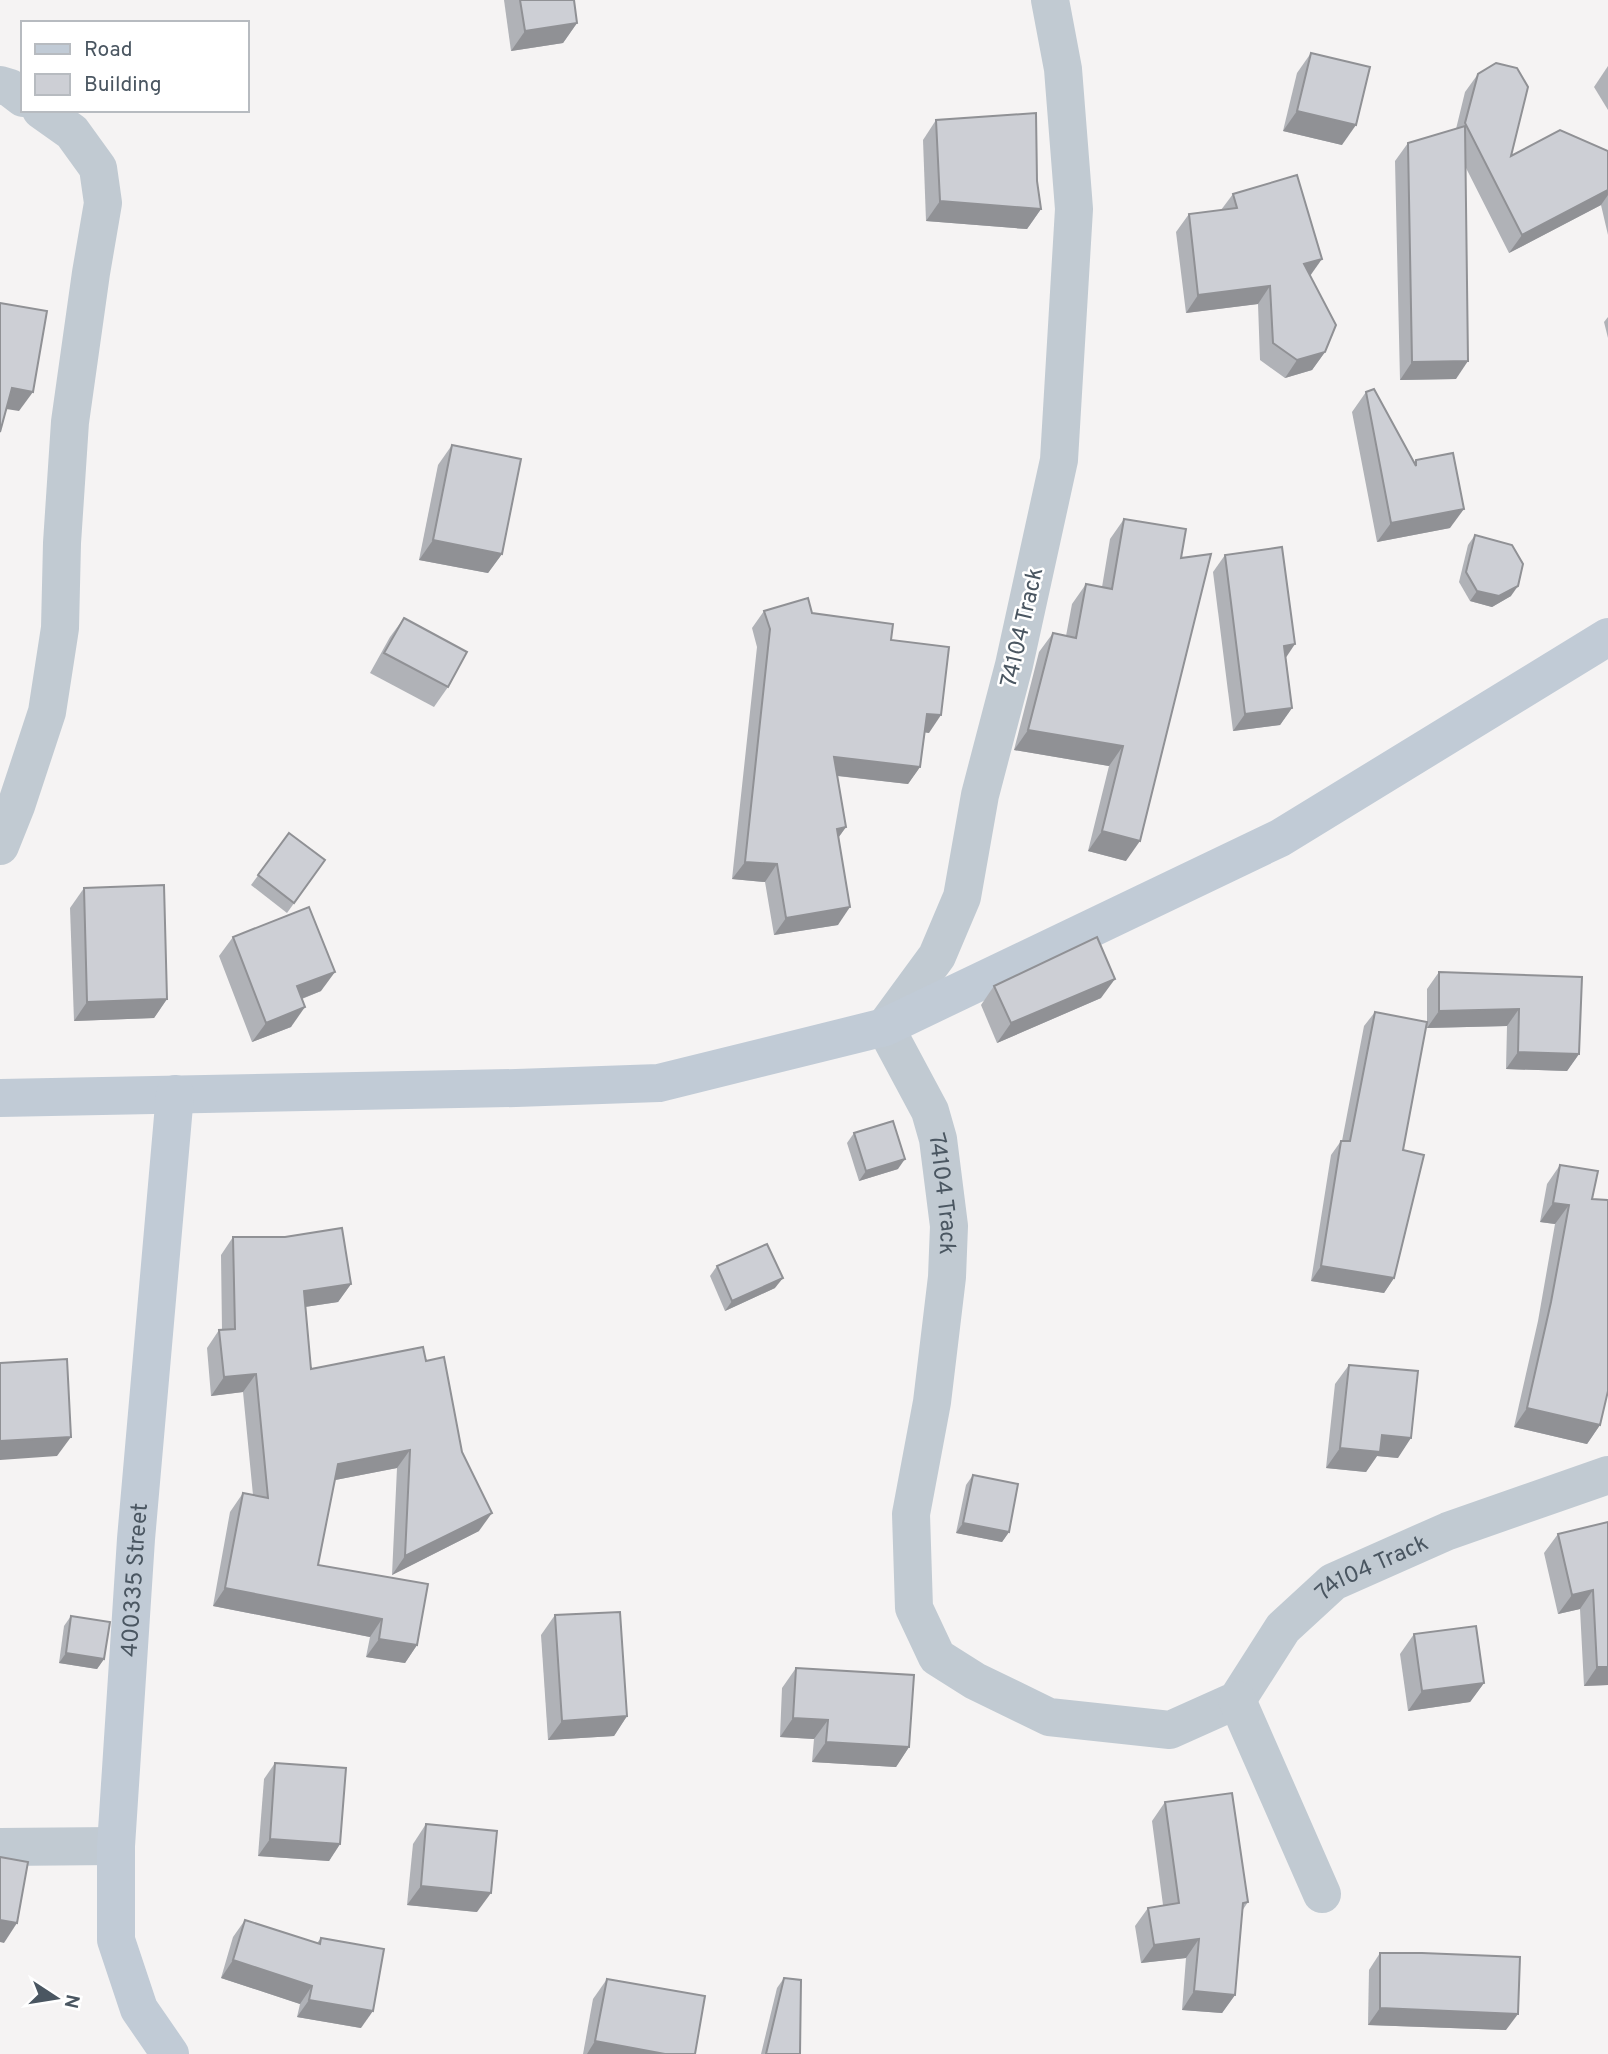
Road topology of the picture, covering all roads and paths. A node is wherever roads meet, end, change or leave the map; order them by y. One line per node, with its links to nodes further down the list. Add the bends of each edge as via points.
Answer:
1 (1050, 0): 7 (street, 74104 Track, via 1063,69 1074,209 1059,460 980,795 962,897 937,956)
2 (0, 85): 3 (street)
3 (21, 96)
4 (44, 112): 6 (street, via 72,132 98,167 103,202 70,422 58,640 47,712)
5 (1608, 636): 7 (street, via 1280,838)
6 (0, 846)
7 (885, 1027): 8 (street, via 659,1083); 11 (street, 74104 Track, via 930,1111 949,1226 932,1402 911,1514 914,1608 937,1657 1049,1717 1170,1730)
8 (175, 1094): 9 (street); 12 (street, 400335 Street, via 136,1539)
9 (0, 1098)
10 (1608, 1475): 11 (street, 74104 Track, via 1448,1531 1333,1582 1283,1628)
11 (1237, 1700): 14 (street)
12 (116, 1846): 13 (street); 15 (street, 400335 Street, via 116,1940 139,2009)
13 (0, 1847)
14 (1322, 1894)
15 (170, 2054)

